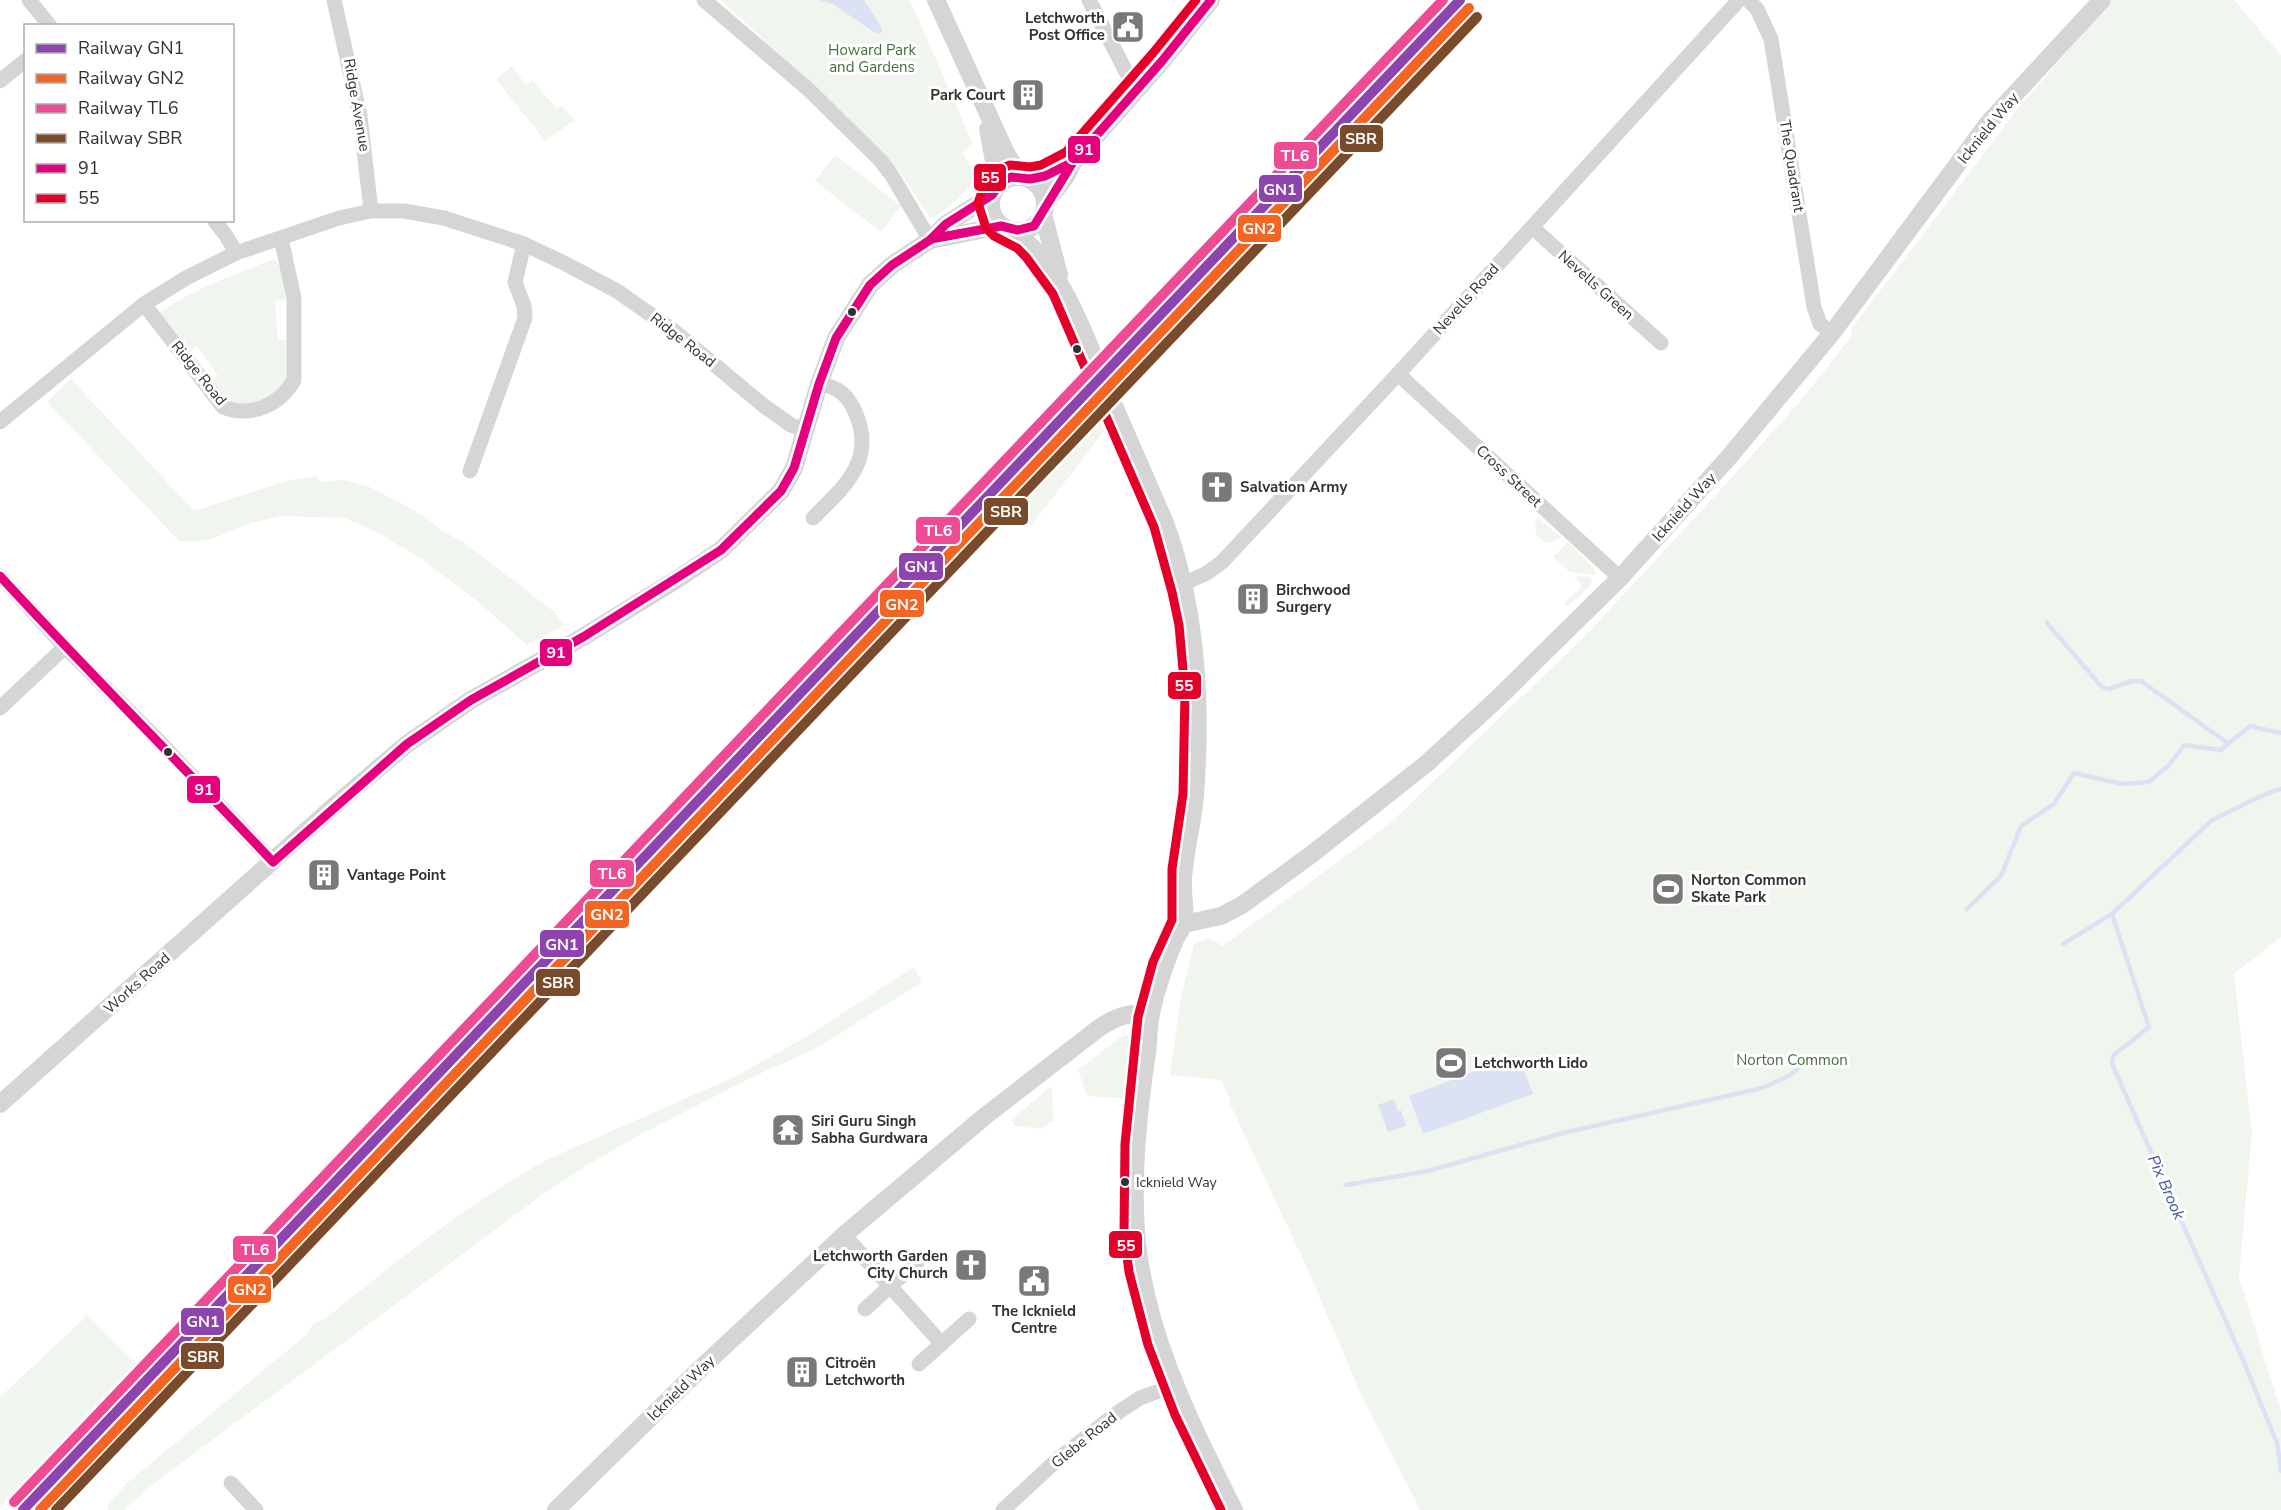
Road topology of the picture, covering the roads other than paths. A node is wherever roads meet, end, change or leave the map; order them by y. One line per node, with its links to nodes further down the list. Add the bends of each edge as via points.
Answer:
1 (29, 0): 10 (street)
2 (334, 0): 19 (street, Ridge Avenue, via 360,116)
3 (704, 0): 24 (street, via 809,90 880,160)
4 (936, 0): 14 (street)
5 (1089, 0): 13 (street)
6 (1210, 0): 13 (street)
7 (1739, 0): 21 (street, Nevells Road)
8 (1748, 0): 29 (street, The Quadrant, via 1766,26 1775,53 1814,307 1820,324)
9 (2102, 0): 29 (street, Icknield Way, via 1989,122)
10 (48, 24)
11 (24, 62): 12 (street)
12 (0, 81)
13 (1136, 91): 15 (street)
14 (984, 107): 16 (street, via 1010,160); 17 (street, via 996,172)
15 (1073, 162): 16 (street, via 1045,176); 18 (street)
16 (1025, 178): 17 (street, via 1011,177); 18 (street, via 1038,185)
17 (993, 192): 22 (street, via 991,212); 24 (street, via 946,224)
18 (1044, 209): 22 (street, via 1030,229); 27 (street)
19 (371, 211): 23 (street, Ridge Road); 25 (street, Ridge Road, via 404,211 444,218)
20 (216, 222): 26 (street)
21 (1532, 227): 30 (street, Nevells Green); 31 (street, Nevells Road)
22 (1005, 228): 24 (street); 27 (street, via 1035,249)
23 (281, 238): 26 (street, Ridge Road); 28 (street, Ridge Road, via 294,298 294,380 273,404 234,411 223,406)
24 (930, 240): 32 (street, Works Road, via 870,285 836,338)
25 (524, 244): 34 (street, Ridge Road, via 617,291 674,331 790,426); 35 (street, via 515,282 525,318)
26 (236, 253): 28 (street, Ridge Road)
27 (1063, 288): 39 (street, via 1165,523)
28 (144, 304): 33 (street, Ridge Road)
29 (1832, 333): 38 (street, Icknield Way, via 1729,457)
30 (1661, 344)
31 (1398, 374): 38 (street, Cross Street); 39 (street, Nevells Road, via 1222,562)
32 (819, 384): 34 (street, Works Road); 36 (street, via 834,387 849,398 859,421 863,445 850,479)
33 (0, 422)
34 (804, 430): 42 (street, Works Road, via 794,468 781,491 721,550 593,631 471,699 407,744)
35 (470, 471)
36 (813, 518)
37 (0, 576): 40 (street)
38 (1620, 578): 43 (street, Icknield Way, via 1426,764 1242,905 1221,916)
39 (1183, 584): 43 (street, via 1197,671 1198,715 1195,796 1183,880)
40 (65, 647): 41 (street); 42 (street)
41 (0, 708)
42 (273, 862): 45 (street, Works Road)
43 (1184, 924): 44 (street, via 1175,938)
44 (1151, 1014): 46 (street, Icknield Way, via 1127,1013 1099,1028 991,1111); 53 (street, via 1136,1142 1137,1233 1153,1322)
45 (3, 1097)
46 (844, 1235): 48 (street); 56 (street, Icknield Way)
47 (918, 1261): 48 (street)
48 (891, 1287): 49 (street); 51 (street)
49 (865, 1309)
50 (969, 1319): 51 (street)
51 (942, 1344): 52 (street)
52 (919, 1364)
53 (1175, 1385): 57 (street, Glebe Road, via 1140,1398 1120,1411); 58 (street)
54 (231, 1483): 55 (street)
55 (256, 1510)
56 (556, 1510)
57 (1003, 1510)
58 (1234, 1510)

